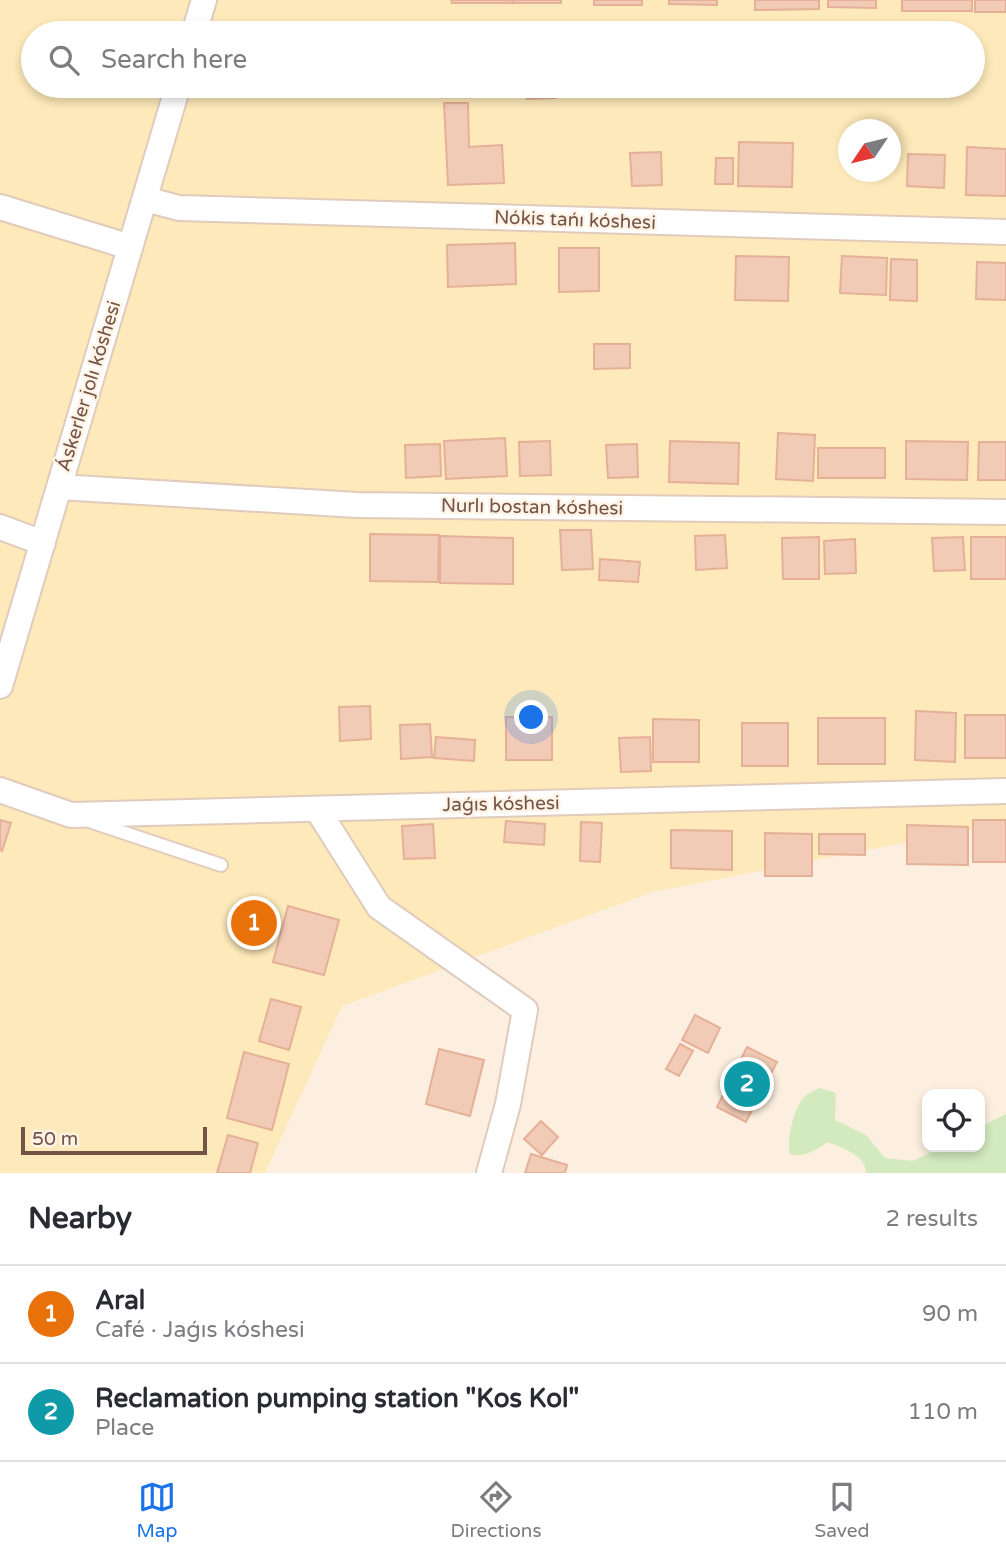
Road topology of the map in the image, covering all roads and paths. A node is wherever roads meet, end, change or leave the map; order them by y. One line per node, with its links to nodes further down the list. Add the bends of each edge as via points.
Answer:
1 (204, 0): 2 (street)
2 (198, 21)
3 (174, 98): 4 (street, Áskerler jolı kóshesi)
4 (145, 199): 6 (street, Nókis tańı kóshesi, via 179,208); 7 (street, Áskerler jolı kóshesi)
5 (0, 207): 7 (street)
6 (1006, 232)
7 (130, 247): 8 (street, Áskerler jolı kóshesi)
8 (59, 487): 9 (street, Nurlı bostan kóshesi, via 357,505); 11 (street, Áskerler jolı kóshesi)
9 (1006, 512)
10 (0, 527): 11 (street)
11 (43, 543): 12 (street, Áskerler jolı kóshesi)
12 (0, 686)
13 (0, 790): 16 (street, Jaǵıs kóshesi)
14 (1006, 791): 15 (street, Jaǵıs kóshesi)
15 (317, 809): 16 (street, Jaǵıs kóshesi); 18 (street, via 379,907 525,1010 508,1104)
16 (71, 815): 17 (lane)
17 (221, 865)
18 (489, 1173)

